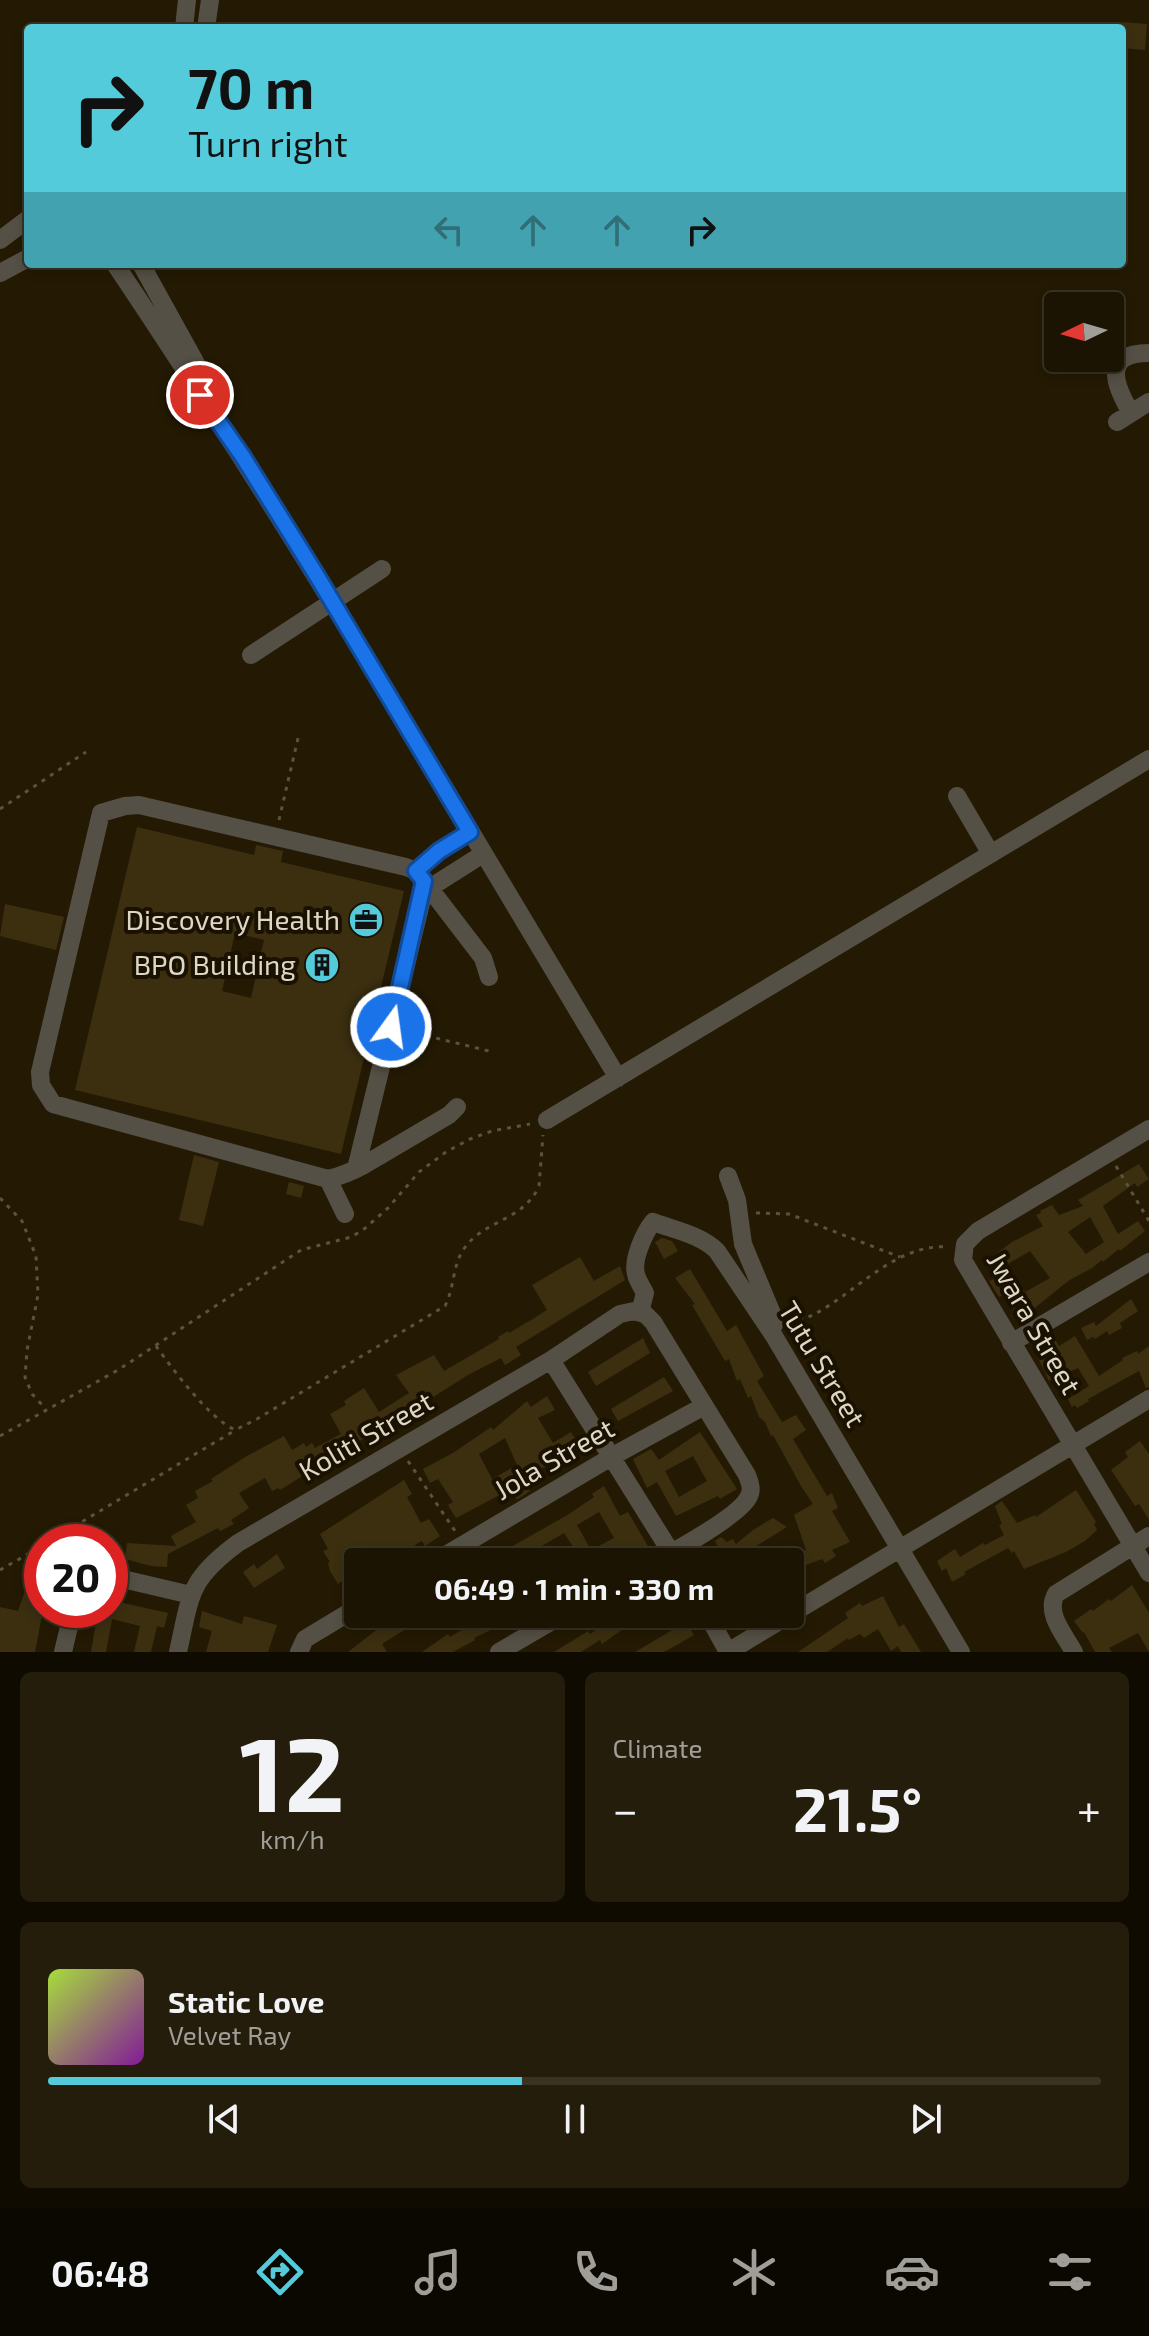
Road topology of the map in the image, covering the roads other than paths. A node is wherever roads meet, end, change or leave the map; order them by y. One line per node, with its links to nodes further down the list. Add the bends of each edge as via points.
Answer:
1 (187, 0): 3 (street)
2 (210, 0): 4 (street)
3 (184, 24)
4 (207, 24)
5 (24, 222): 6 (street)
6 (0, 240)
7 (24, 260): 10 (street)
8 (118, 268): 13 (street)
9 (143, 268): 13 (street)
10 (0, 273)
11 (1149, 353): 12 (street, via 1130,355 1115,374 1124,418)
12 (1149, 402)
13 (243, 457): 15 (street)
14 (382, 569): 15 (street)
15 (332, 600): 16 (street); 19 (street)
16 (251, 655)
17 (1149, 759): 21 (street)
18 (957, 796): 21 (street)
19 (470, 832): 20 (street); 22 (street, via 439,851)
20 (483, 854): 22 (street); 24 (street)
21 (991, 854): 24 (street)
22 (424, 880): 23 (street, via 483,958); 28 (street); 30 (street, via 275,835 139,805 101,813 40,1072 46,1097 53,1104)
23 (489, 977)
24 (618, 1078): 26 (street)
25 (457, 1107): 28 (street)
26 (547, 1120)
27 (1149, 1129): 35 (street, Jwara Street, via 978,1231 965,1244 965,1267)
28 (356, 1169): 30 (street)
29 (728, 1176): 34 (street, via 743,1244)
30 (328, 1179): 31 (street)
31 (345, 1214)
32 (1149, 1262): 35 (street)
33 (637, 1312): 34 (street, Tutu Street, via 645,1293 635,1266 653,1222 710,1244); 36 (street, Koliti Street, via 620,1314); 38 (street, via 653,1322)
34 (774, 1330): 45 (street, Tutu Street)
35 (1011, 1343): 39 (street, Jwara Street)
36 (551, 1360): 40 (street); 48 (street, Koliti Street, via 238,1543 205,1570)
37 (1149, 1399): 39 (street)
38 (704, 1406): 40 (street, Jola Street); 44 (street, via 751,1489 733,1512)
39 (1072, 1446): 41 (street, Jwara Street); 45 (street)
40 (613, 1456): 42 (street, Jola Street); 43 (street)
41 (1141, 1541): 46 (street, Jwara Street); 59 (street, via 1053,1599 1053,1614)
42 (457, 1548)
43 (662, 1548)
44 (683, 1548)
45 (899, 1548): 57 (street); 58 (street, Tutu Street)
46 (1149, 1573)
47 (128, 1580): 48 (street)
48 (191, 1595): 54 (street, Koliti Street)
49 (344, 1615): 55 (street, via 305,1639)
50 (69, 1628): 53 (street)
51 (540, 1628): 56 (street)
52 (715, 1628): 57 (street)
53 (63, 1652)
54 (178, 1652)
55 (299, 1652)
56 (499, 1652)
57 (728, 1652)
58 (961, 1652)
59 (1074, 1652)

